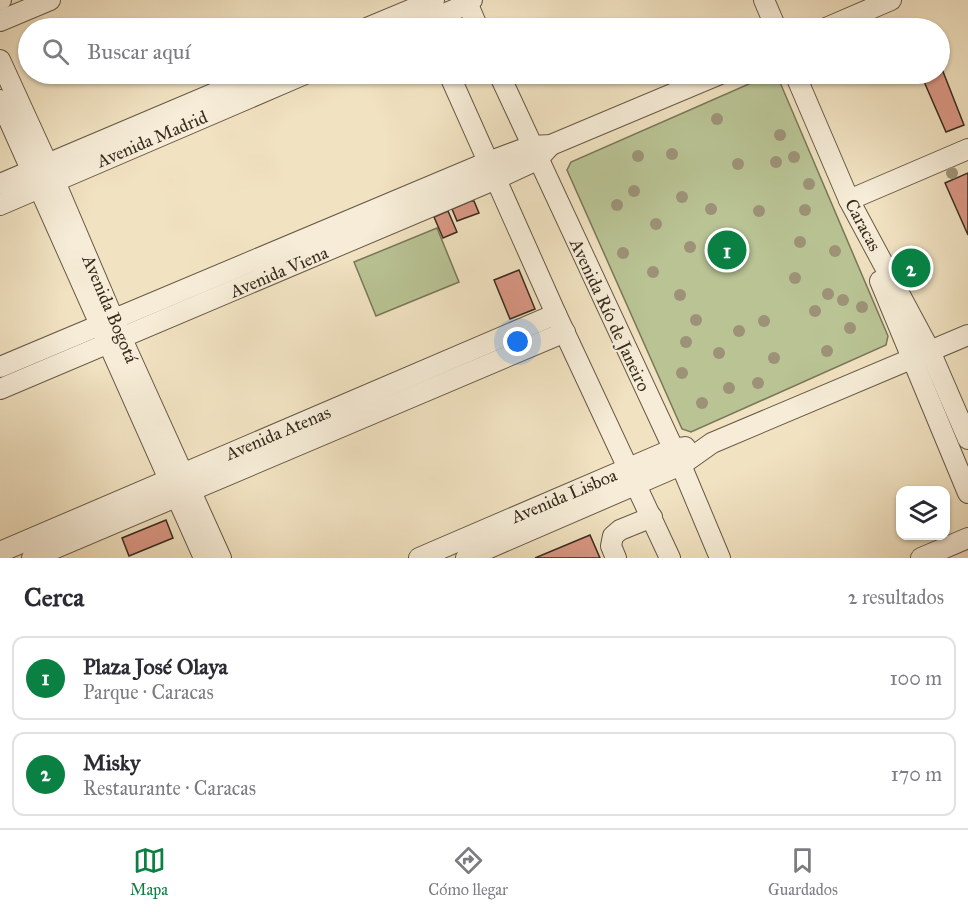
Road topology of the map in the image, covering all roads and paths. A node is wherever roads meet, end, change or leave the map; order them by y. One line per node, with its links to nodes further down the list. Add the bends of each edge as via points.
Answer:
1 (50, 0): 10 (street)
2 (764, 0): 8 (street)
3 (891, 0): 9 (street)
4 (469, 1): 5 (street); 7 (street)
5 (423, 14): 6 (street)
6 (407, 18)
7 (475, 18)
8 (772, 18)
9 (849, 18)
10 (0, 21)
11 (0, 60): 22 (street, Avenida Bogotá)
12 (239, 84): 22 (street, Avenida Madrid)
13 (279, 84): 22 (street, Avenida Madrid)
14 (453, 84): 21 (street)
15 (503, 84): 20 (street, Avenida Río de Janeiro)
16 (696, 84): 20 (street, Avenida Viena)
17 (799, 84): 24 (street, Caracas)
18 (0, 100): 22 (street, Avenida Bogotá)
19 (968, 149): 24 (street)
20 (534, 153): 21 (street, Avenida Viena); 35 (street, Avenida Río de Janeiro)
21 (492, 171): 26 (street, Avenida Viena); 27 (street); 29 (street, Avenida Viena)
22 (44, 175): 23 (street, Avenida Madrid); 25 (street, Avenida Madrid); 26 (street, Avenida Bogotá)
23 (0, 183)
24 (849, 200): 30 (street, Caracas); 31 (street)
25 (0, 205)
26 (106, 321): 29 (street, Avenida Bogotá); 32 (street, Avenida Viena)
27 (560, 323): 36 (street); 37 (street, Avenida Atenas)
28 (968, 335): 30 (street, Avenida Lisboa)
29 (115, 342): 33 (street, Avenida Viena); 37 (street, Avenida Bogotá)
30 (930, 351): 31 (street, Avenida Lisboa); 34 (street, Caracas)
31 (911, 359): 35 (street, Avenida Lisboa); 38 (street)
32 (0, 367)
33 (0, 389)
34 (968, 439)
35 (677, 457): 36 (street, Avenida Lisboa); 49 (street, Avenida Río de Janeiro)
36 (633, 477): 39 (street); 45 (street, Avenida Lisboa); 46 (street, Avenida Lisboa)
37 (180, 485): 41 (street, Avenida Atenas); 42 (street, Avenida Atenas); 43 (street, Avenida Bogotá); 44 (street, Avenida Bogotá)
38 (968, 493)
39 (652, 517): 47 (street, via 613,536 611,546); 48 (street)
40 (968, 538): 50 (street)
41 (0, 552)
42 (33, 558)
43 (204, 558)
44 (221, 558)
45 (419, 558)
46 (466, 558)
47 (616, 558)
48 (670, 558)
49 (720, 558)
50 (921, 558)

